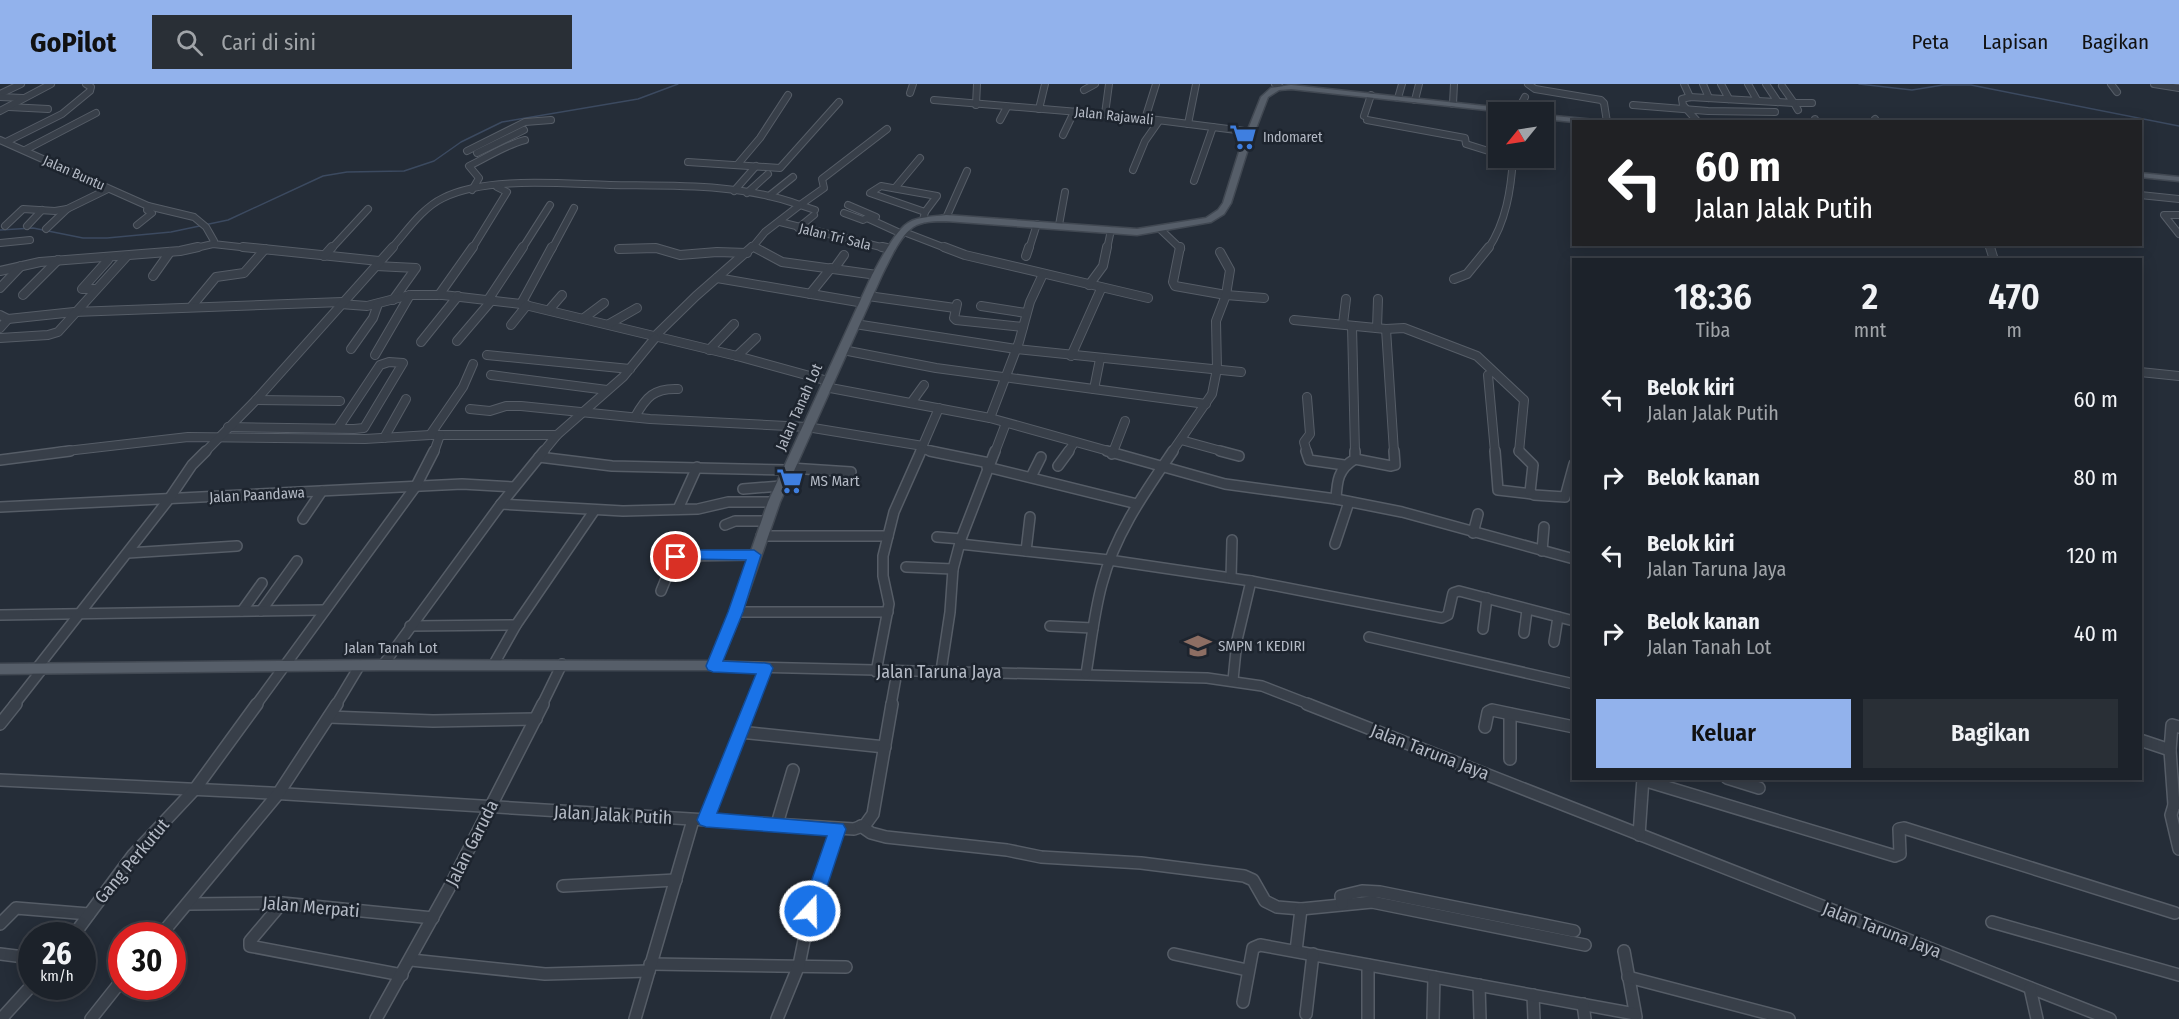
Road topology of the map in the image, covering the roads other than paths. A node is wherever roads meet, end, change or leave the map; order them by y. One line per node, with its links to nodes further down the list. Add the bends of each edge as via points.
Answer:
1 (21, 84): 32 (street)
2 (51, 84): 35 (street)
3 (86, 84): 79 (street, via 90,91 70,109)
4 (913, 84): 29 (street)
5 (977, 84): 48 (street)
6 (1045, 84): 54 (street)
7 (1095, 84): 27 (street)
8 (1109, 84): 60 (street)
9 (1156, 84): 61 (street)
10 (1196, 84): 69 (street)
11 (1402, 84): 36 (street)
12 (1419, 84): 40 (street)
13 (1454, 84): 46 (street)
14 (1528, 84): 25 (street)
15 (1684, 84): 34 (street)
16 (1703, 84): 37 (street)
17 (1721, 84): 38 (street)
18 (1748, 84): 41 (street)
19 (1766, 84): 44 (street)
20 (2111, 84): 28 (street)
21 (2154, 84): 22 (street)
22 (2165, 85): 26 (street)
23 (1278, 86): 31 (main road, Jalan Tanah Lot); 73 (main road, Jalan Tanah Lot, via 1268,93)
24 (1782, 86): 47 (street)
25 (1541, 87): 66 (street, via 1603,101)
26 (2179, 88)
27 (1084, 90)
28 (2117, 92)
29 (910, 93)
30 (788, 95): 87 (street)
31 (1371, 95): 36 (main road, Jalan Tanah Lot); 74 (street, via 1365,118 1395,128)
32 (0, 96): 35 (street)
33 (1525, 97): 43 (street)
34 (1690, 97): 37 (street); 55 (street, via 1682,99)
35 (25, 98): 52 (street)
36 (1398, 98): 40 (main road, Jalan Tanah Lot)
37 (1709, 98): 38 (street)
38 (1729, 99): 41 (street)
39 (934, 100): 48 (street, Jalan Rajawali)
40 (1415, 100): 46 (main road, Jalan Tanah Lot)
41 (1757, 100): 44 (street)
42 (839, 102): 88 (street, via 782,167)
43 (1523, 102)
44 (1778, 102): 47 (street)
45 (1812, 103): 47 (street)
46 (1453, 104): 51 (main road, Jalan Tanah Lot)
47 (1794, 104): 56 (street)
48 (976, 105): 50 (street, Jalan Rajawali)
49 (1633, 105): 55 (street)
50 (1007, 107): 54 (street, Jalan Rajawali); 64 (street)
51 (1488, 108)
52 (3, 109): 53 (street)
53 (48, 109)
54 (1039, 109): 57 (street, Jalan Rajawali)
55 (1688, 110): 58 (street); 67 (street)
56 (1798, 110)
57 (1074, 112): 60 (street, Jalan Rajawali); 75 (street)
58 (1775, 112)
59 (96, 113): 81 (street)
60 (1104, 114): 61 (street, Jalan Rajawali)
61 (1145, 118): 68 (street, Jalan Rajawali)
62 (1554, 118): 65 (main road)
63 (551, 120): 83 (street, via 525,122 467,149)
64 (1000, 120)
65 (1575, 120)
66 (1607, 120)
67 (1696, 120)
68 (1159, 121): 69 (street, Jalan Rajawali); 90 (street)
69 (1188, 124): 70 (street, Jalan Rajawali)
70 (1213, 127): 73 (street, Jalan Rajawali); 96 (street)
71 (887, 129): 109 (street, via 822,179 824,188)
72 (524, 130): 83 (street)
73 (1252, 132): 129 (main road, Jalan Tanah Lot, via 1221,212 1203,222)
74 (1434, 132): 76 (street); 77 (street)
75 (1063, 135)
76 (1453, 136): 80 (street); 82 (street, via 1465,138 1466,144)
77 (1430, 139)
78 (525, 140): 84 (street, via 507,145)
79 (2, 141): 81 (street, Jalan Buntu)
80 (1448, 144)
81 (25, 150): 99 (street, Jalan Buntu)
82 (1488, 152)
83 (477, 153): 84 (street)
84 (490, 157): 100 (street, via 469,166 478,178)
85 (920, 158): 98 (street)
86 (688, 162): 87 (street)
87 (738, 164): 88 (street)
88 (756, 166): 101 (street)
89 (1512, 168): 157 (street, via 1509,199 1493,243 1464,277)
90 (1133, 170)
91 (967, 171): 119 (street)
92 (768, 174): 103 (street)
93 (2142, 175): 95 (main road)
94 (793, 177): 105 (street)
95 (2179, 179)
96 (1194, 181)
97 (497, 185): 100 (street); 101 (street, via 647,185); 165 (street, via 497,189 507,192)
98 (895, 188): 118 (street, via 937,196); 118 (street, via 881,186 870,193)
99 (108, 189): 111 (street, Jalan Buntu); 113 (street)
100 (472, 190): 149 (street, via 434,204)
101 (734, 191): 103 (street)
102 (1065, 192): 123 (street)
103 (747, 193): 105 (street)
104 (2142, 195): 106 (street)
105 (769, 196): 109 (street)
106 (2163, 198): 107 (street); 117 (street)
107 (2179, 199)
108 (550, 205): 174 (street)
109 (800, 205): 120 (street); 126 (street, via 814,212)
110 (848, 205): 130 (street)
111 (149, 206): 122 (street, via 147,210 152,213); 135 (street, Jalan Buntu, via 194,218 213,238)
112 (574, 208): 179 (street)
113 (67, 209): 115 (street); 127 (street)
114 (368, 209): 145 (street)
115 (42, 210): 124 (street, via 24,209); 125 (street)
116 (844, 213): 130 (street)
117 (2179, 214): 132 (street, via 2164,215)
118 (924, 216): 119 (main road, Jalan Tanah Lot); 130 (main road, Jalan Tanah Lot)
119 (946, 218): 121 (main road, Jalan Tanah Lot)
120 (780, 222): 126 (street, Jalan Tri Sala); 139 (street)
121 (1037, 224): 123 (main road, Jalan Tanah Lot); 146 (street)
122 (137, 225)
123 (1059, 225): 128 (main road, Jalan Tanah Lot)
124 (5, 226)
125 (27, 226)
126 (798, 228): 138 (street, Jalan Tri Sala)
127 (46, 229)
128 (1111, 230): 129 (main road, Jalan Tanah Lot); 158 (street, via 1103,266)
129 (1161, 230): 167 (street, via 1181,248 1174,286)
130 (904, 231): 138 (main road, Jalan Tanah Lot); 153 (street, via 965,255)
131 (4, 234): 134 (street)
132 (2179, 234)
133 (30, 240): 134 (street)
134 (1, 243): 140 (street)
135 (213, 244): 136 (street); 141 (street)
136 (266, 249): 145 (street); 180 (street, via 244,273 216,277)
137 (619, 249): 139 (street, via 651,247 680,255)
138 (891, 249): 154 (main road, Jalan Tanah Lot)
139 (749, 250): 151 (street, via 782,262); 156 (street)
140 (0, 251)
141 (170, 252): 143 (street); 155 (street)
142 (1220, 252): 167 (street, via 1230,266)
143 (127, 255): 147 (street); 161 (street)
144 (844, 255): 151 (street)
145 (324, 256): 149 (street)
146 (1026, 256)
147 (58, 260): 150 (street); 163 (street)
148 (108, 260): 161 (street, via 82,290)
149 (377, 264): 173 (street, via 416,268); 176 (street)
150 (23, 265): 152 (street); 159 (street)
151 (833, 269): 154 (street); 162 (street)
152 (0, 271)
153 (1043, 274): 158 (street); 185 (street)
154 (877, 275): 175 (main road, Jalan Tanah Lot)
155 (153, 276)
156 (717, 278): 162 (street); 201 (street)
157 (1454, 279)
158 (1089, 285): 160 (street)
159 (0, 288)
160 (1101, 289): 169 (street); 212 (street)
161 (95, 290): 184 (street)
162 (810, 294): 175 (street)
163 (23, 295)
164 (410, 295): 165 (street); 173 (street); 209 (street)
165 (439, 295): 168 (street)
166 (562, 295): 183 (street)
167 (1226, 295): 170 (street); 216 (street, via 1216,321)
168 (458, 296): 174 (street); 204 (street)
169 (1148, 298)
170 (1264, 298)
171 (1346, 299): 193 (street)
172 (1378, 299): 198 (street)
173 (393, 300): 178 (street)
174 (490, 300): 179 (street); 203 (street)
175 (866, 300): 192 (main road, Jalan Tanah Lot); 196 (street, via 956,306 956,320)
176 (341, 303): 178 (street); 180 (street); 230 (street)
177 (604, 303): 187 (street)
178 (378, 304): 205 (street)
179 (524, 305): 183 (street); 194 (street)
180 (192, 306): 184 (street)
181 (981, 306): 185 (street)
182 (637, 308): 190 (street)
183 (549, 310): 187 (street)
184 (74, 312): 188 (street); 200 (street, via 62,329 53,334)
185 (1026, 313): 196 (street)
186 (0, 315): 188 (street)
187 (584, 318): 190 (street)
188 (8, 319): 197 (street)
189 (1294, 320): 193 (street)
190 (609, 324): 201 (street)
191 (734, 324): 207 (street)
192 (855, 324): 206 (street); 208 (main road, Jalan Tanah Lot)
193 (1343, 324): 195 (street)
194 (512, 325)
195 (1352, 326): 198 (street); 257 (street)
196 (1023, 327): 206 (street)
197 (0, 328)
198 (1377, 328): 199 (street)
199 (1386, 329): 257 (street, via 1395,465); 272 (street, via 1409,329 1477,356 1522,397 1519,452 1533,465 1529,488)
200 (0, 338)
201 (654, 338): 207 (street); 215 (street)
202 (756, 338): 211 (street)
203 (457, 341)
204 (421, 342)
205 (351, 349)
206 (1016, 349): 212 (street); 222 (street)
207 (709, 350): 211 (street)
208 (843, 350): 222 (street); 223 (main road, Jalan Tanah Lot)
209 (375, 355)
210 (488, 355): 215 (street)
211 (737, 356): 223 (street)
212 (1071, 356): 213 (street)
213 (1100, 359): 216 (street); 226 (street)
214 (473, 364): 244 (street, via 458,395)
215 (630, 369): 227 (street)
216 (1218, 369): 217 (street); 233 (street)
217 (1241, 372)
218 (2142, 372): 221 (street)
219 (491, 375): 227 (street)
220 (1488, 375): 272 (street, via 1498,490)
221 (2179, 376)
222 (1005, 377): 226 (street); 238 (street)
223 (826, 384): 232 (street); 241 (main road, Jalan Tanah Lot)
224 (924, 385): 232 (street)
225 (678, 389): 237 (street, via 652,392)
226 (1094, 389): 233 (street)
227 (607, 390): 236 (street)
228 (1306, 397): 259 (street, via 1310,434 1304,442 1310,460)
229 (406, 399): 248 (street)
230 (256, 400): 231 (street); 242 (street)
231 (340, 401)
232 (911, 403): 234 (street)
233 (1206, 404): 249 (street)
234 (939, 408): 238 (street); 251 (street)
235 (470, 409): 236 (street, via 490,411 508,405)
236 (581, 412): 237 (street); 246 (street)
237 (635, 417): 241 (street)
238 (990, 418): 240 (street)
239 (1125, 421): 252 (street)
240 (1006, 423): 250 (street); 258 (street)
241 (807, 427): 251 (street); 263 (main road, Jalan Tanah Lot)
242 (228, 428): 243 (street); 247 (street)
243 (338, 428): 243 (street, via 366,426 403,363 380,365)
244 (430, 435): 245 (street); 248 (street)
245 (440, 435): 246 (street); 267 (street, Gang Perkutut)
246 (557, 435): 254 (street)
247 (220, 436): 248 (street); 256 (street, via 150,440); 273 (street, via 192,465)
248 (384, 438)
249 (1181, 440): 253 (street); 262 (street)
250 (1074, 443): 252 (street); 260 (street)
251 (923, 447): 258 (street); 290 (street, via 894,512)
252 (1112, 454): 262 (street)
253 (1239, 456)
254 (538, 457): 261 (street, via 612,466); 269 (street)
255 (1041, 457): 266 (street)
256 (0, 459)
257 (1355, 459): 259 (street)
258 (988, 465): 266 (street); 293 (street)
259 (1344, 465): 274 (street, via 1338,473)
260 (1058, 466)
261 (696, 467): 263 (street); 280 (street)
262 (1161, 467): 274 (street, via 1225,484); 278 (street)
263 (789, 469): 265 (street); 268 (main road, Jalan Tanah Lot)
264 (1572, 471): 272 (street, via 1565,497)
265 (851, 472)
266 (1031, 477): 278 (street)
267 (416, 486): 269 (street, Jalan Paandawa); 271 (street, Jalan Paandawa); 310 (street, Gang Perkutut)
268 (781, 486): 270 (street); 275 (main road, Jalan Tanah Lot)
269 (514, 487): 277 (street)
270 (743, 489)
271 (322, 491): 273 (street, Jalan Paandawa); 284 (street)
272 (1532, 494)
273 (169, 499): 279 (street, Jalan Paandawa); 298 (street)
274 (1336, 499): 276 (street)
275 (774, 502): 280 (street, via 728,502); 285 (main road, Jalan Tanah Lot)
276 (1349, 502): 288 (street, via 1402,512); 294 (street)
277 (501, 504): 281 (street); 321 (street)
278 (1137, 504): 301 (street)
279 (0, 507)
280 (678, 509): 281 (street)
281 (594, 511): 320 (street)
282 (1478, 514): 288 (street)
283 (1030, 517): 296 (street)
284 (303, 519)
285 (766, 521): 286 (street, via 735,521); 289 (main road, Jalan Tanah Lot)
286 (725, 525)
287 (1544, 527): 297 (street)
288 (1473, 533): 297 (street)
289 (761, 536): 290 (street); 299 (main road, Jalan Tanah Lot)
290 (888, 536): 315 (street, via 883,567 890,597)
291 (937, 537): 293 (street)
292 (1232, 540): 305 (street)
293 (960, 542): 296 (street); 304 (street)
294 (1335, 544)
295 (237, 546): 298 (street)
296 (1026, 550): 301 (street)
297 (1542, 551): 300 (street)
298 (128, 553): 316 (street)
299 (754, 555): 308 (street, via 679,555); 314 (main road, Jalan Tanah Lot)
300 (1572, 558)
301 (1110, 560): 305 (street); 323 (street)
302 (297, 561): 313 (street)
303 (906, 567): 304 (street)
304 (953, 569): 337 (street)
305 (1231, 578): 306 (street)
306 (1251, 581): 309 (street, via 1442,618 1448,615 1455,591); 341 (street, via 1237,640)
307 (262, 583): 312 (street)
308 (661, 591)
309 (1487, 598): 311 (street); 324 (street)
310 (324, 610): 313 (street); 332 (street, Gang Perkutut)
311 (1527, 610): 318 (street); 325 (street)
312 (242, 611): 313 (street); 316 (street)
313 (261, 611)
314 (736, 612): 315 (street); 333 (main road, Jalan Tanah Lot)
315 (888, 612): 338 (street)
316 (80, 614): 317 (street); 334 (street)
317 (0, 615)
318 (1558, 617): 319 (street); 327 (street)
319 (1572, 620)
320 (516, 625): 321 (street); 329 (street)
321 (410, 626): 328 (street)
322 (1050, 626): 323 (street)
323 (1093, 628): 340 (street)
324 (1483, 629)
325 (1524, 633)
326 (1369, 637): 342 (street)
327 (1554, 642)
328 (383, 664): 329 (main road, Jalan Tanah Lot); 331 (main road, Jalan Tanah Lot)
329 (494, 664): 330 (main road, Jalan Tanah Lot)
330 (562, 664): 333 (main road, Jalan Tanah Lot); 345 (street, Jalan Garuda)
331 (360, 665): 332 (main road, Jalan Tanah Lot); 344 (street)
332 (287, 666): 334 (main road, Jalan Tanah Lot); 362 (street, Gang Perkutut)
333 (713, 666): 335 (street, Jalan Taruna Jaya)
334 (40, 668): 336 (main road, Jalan Tanah Lot); 346 (street)
335 (765, 668): 338 (street, Jalan Taruna Jaya); 350 (street)
336 (0, 669)
337 (941, 671): 339 (street, Jalan Taruna Jaya); 340 (street, Jalan Taruna Jaya)
338 (876, 672): 339 (street, Jalan Taruna Jaya)
339 (897, 672): 352 (street)
340 (1086, 674): 341 (street, Jalan Taruna Jaya)
341 (1233, 680): 370 (street, Jalan Taruna Jaya, via 1262,686)
342 (1572, 684)
343 (1510, 714): 347 (street, via 1490,710); 348 (street); 354 (street)
344 (329, 717): 345 (street); 363 (street)
345 (536, 719): 365 (street, Jalan Garuda)
346 (0, 724)
347 (1485, 727)
348 (1572, 727)
349 (2179, 727): 353 (street, via 2172,724)
350 (740, 732): 352 (street); 366 (street)
351 (2142, 741): 353 (street)
352 (885, 747): 368 (street, via 873,814)
353 (2169, 750): 355 (street)
354 (1510, 759)
355 (2176, 768): 364 (street)
356 (793, 770): 367 (street)
357 (1643, 780): 370 (street)
358 (1646, 780): 379 (street, via 1895,856 1900,854 1899,829 1904,828)
359 (1733, 780): 361 (street)
360 (1, 781): 362 (street, Jalan Jalak Putih)
361 (1759, 788)
362 (195, 789): 363 (street, Jalan Jalak Putih); 378 (street, Gang Perkutut, via 133,855)
363 (278, 794): 365 (street, Jalan Jalak Putih); 375 (street)
364 (2176, 804): 371 (street, via 2171,815)
365 (491, 807): 366 (street, Jalan Jalak Putih); 380 (street, Jalan Garuda)
366 (699, 820): 367 (street, Jalan Jalak Putih); 372 (street)
367 (777, 824): 369 (street, Jalan Jalak Putih)
368 (861, 826): 369 (street, Jalan Jalak Putih); 377 (street, via 886,837 1041,857 1244,876 1253,880 1265,901 1277,907)
369 (837, 829): 395 (street, via 810,911)
370 (1640, 835): 404 (street, Jalan Taruna Jaya)
371 (2178, 845)
372 (676, 880): 373 (street); 397 (street)
373 (563, 886)
374 (282, 903): 375 (street, Jalan Merpati); 380 (street, Jalan Merpati); 399 (street, via 250,946)
375 (188, 904): 383 (street)
376 (1342, 904): 377 (street); 385 (street, via 1341,896 1380,892); 386 (street, via 1372,902)
377 (1301, 909): 387 (street)
378 (89, 914): 382 (street, Gang Perkutut); 384 (street, via 16,908)
379 (2175, 914)
380 (433, 918): 393 (street, Jalan Garuda)
381 (1992, 921): 400 (street)
382 (83, 922)
383 (172, 922)
384 (0, 924)
385 (1574, 931)
386 (1585, 945)
387 (1296, 951): 391 (street); 398 (street, via 1255,946)
388 (1624, 951): 402 (street)
389 (0, 954): 392 (street)
390 (1173, 954): 398 (street)
391 (1313, 954): 394 (street); 410 (street)
392 (18, 956)
393 (411, 960): 397 (street, via 545,974); 399 (street, Jalan Garuda)
394 (1368, 964): 401 (street); 417 (street)
395 (799, 965): 396 (street); 397 (street); 416 (street)
396 (846, 967)
397 (650, 968): 415 (street)
398 (1247, 970): 408 (street)
399 (402, 975): 414 (street, Jalan Garuda)
400 (2179, 975)
401 (1434, 977): 403 (street); 418 (street)
402 (1628, 977): 411 (street); 422 (street)
403 (1479, 985): 405 (street); 419 (street)
404 (2030, 988): 423 (street); 424 (street, Jalan Taruna Jaya)
405 (1533, 995): 409 (street); 420 (street)
406 (108, 998): 413 (street)
407 (19, 1000): 412 (street)
408 (1243, 1002)
409 (1584, 1004): 411 (street); 421 (street)
410 (1306, 1014)
411 (1636, 1016)
412 (2, 1019)
413 (91, 1019)
414 (376, 1019)
415 (635, 1019)
416 (777, 1019)
417 (1368, 1019)
418 (1433, 1019)
419 (1480, 1019)
420 (1534, 1019)
421 (1585, 1019)
422 (1786, 1019)
423 (2037, 1019)
424 (2110, 1019)

